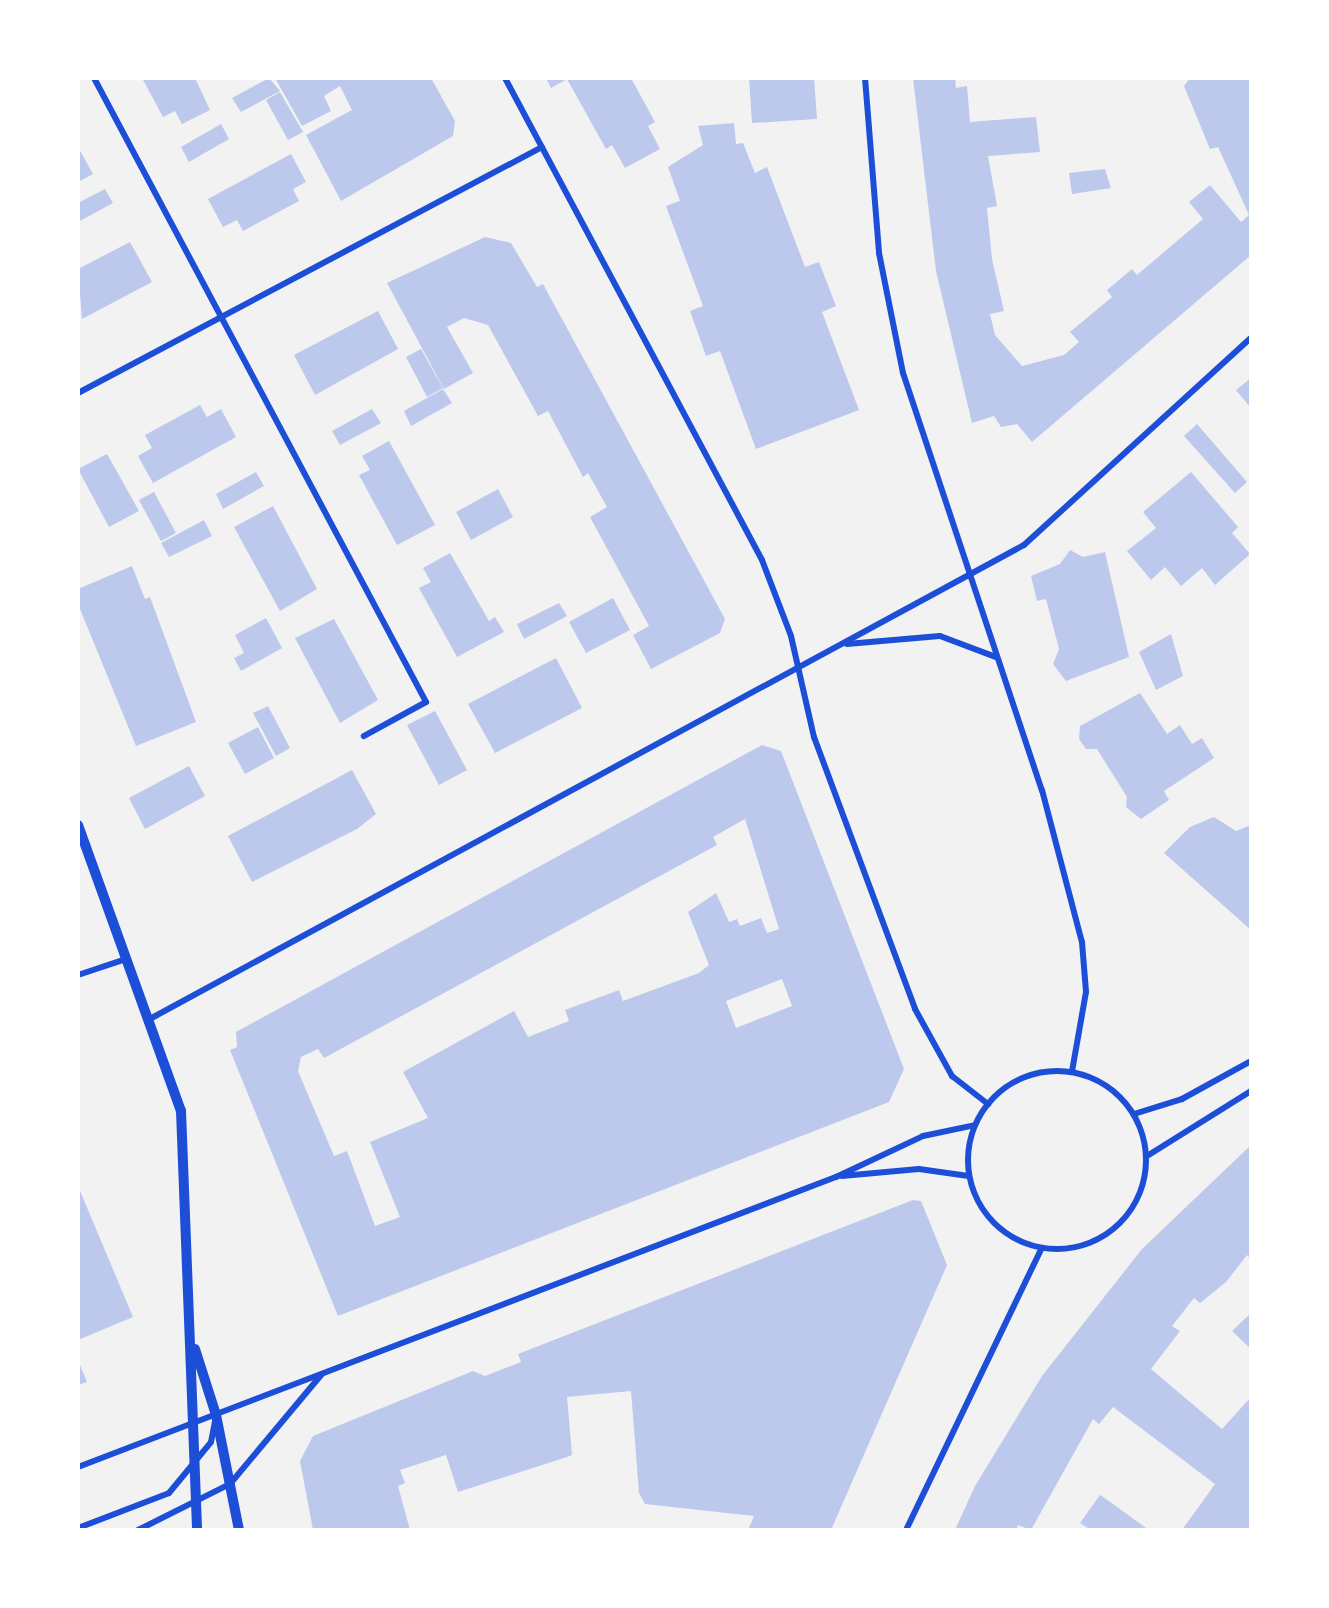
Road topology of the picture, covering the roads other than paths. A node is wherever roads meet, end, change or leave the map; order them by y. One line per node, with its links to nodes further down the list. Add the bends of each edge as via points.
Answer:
1 (93, 78): 5 (street)
2 (506, 78): 4 (street)
3 (865, 78): 8 (street, via 879,253 903,373)
4 (542, 147): 5 (street); 11 (street, via 762,560)
5 (221, 317): 7 (street); 12 (street, via 426,702)
6 (1251, 338): 8 (street, via 1024,545)
7 (78, 393)
8 (966, 575): 9 (street); 10 (street)
9 (844, 645): 10 (street, via 940,636); 11 (street)
10 (996, 657): 18 (street, via 1042,790 1082,942 1086,992)
11 (798, 670): 16 (street); 20 (street, via 814,737 915,1009 952,1076)
12 (364, 736)
13 (78, 825): 14 (street)
14 (126, 959): 15 (street); 16 (street)
15 (78, 975)
16 (148, 1020): 27 (street, via 181,1111)
17 (1251, 1060): 21 (street, via 1182,1099)
18 (1072, 1071): 20 (street, via 1025,1076); 21 (street, via 1103,1084)
19 (1251, 1091): 23 (street)
20 (988, 1104): 22 (street)
21 (1134, 1113): 23 (street)
22 (975, 1125): 24 (street); 25 (street, via 923,1136)
23 (1147, 1156): 26 (street, via 1137,1199 1116,1228 1068,1249)
24 (969, 1176): 25 (street, via 919,1169); 26 (street, via 978,1202 994,1224)
25 (836, 1177): 28 (street)
26 (1042, 1248): 39 (street)
27 (192, 1340): 29 (street); 30 (street)
28 (323, 1373): 29 (street); 33 (street)
29 (216, 1415): 30 (street); 32 (street, via 211,1442); 33 (street)
30 (191, 1424): 31 (street); 32 (street)
31 (78, 1467)
32 (193, 1470): 34 (street); 35 (street, via 169,1492)
33 (230, 1484): 34 (street); 38 (street)
34 (192, 1504): 36 (street); 37 (street)
35 (78, 1528)
36 (138, 1530)
37 (197, 1530)
38 (239, 1530)
39 (906, 1530)

